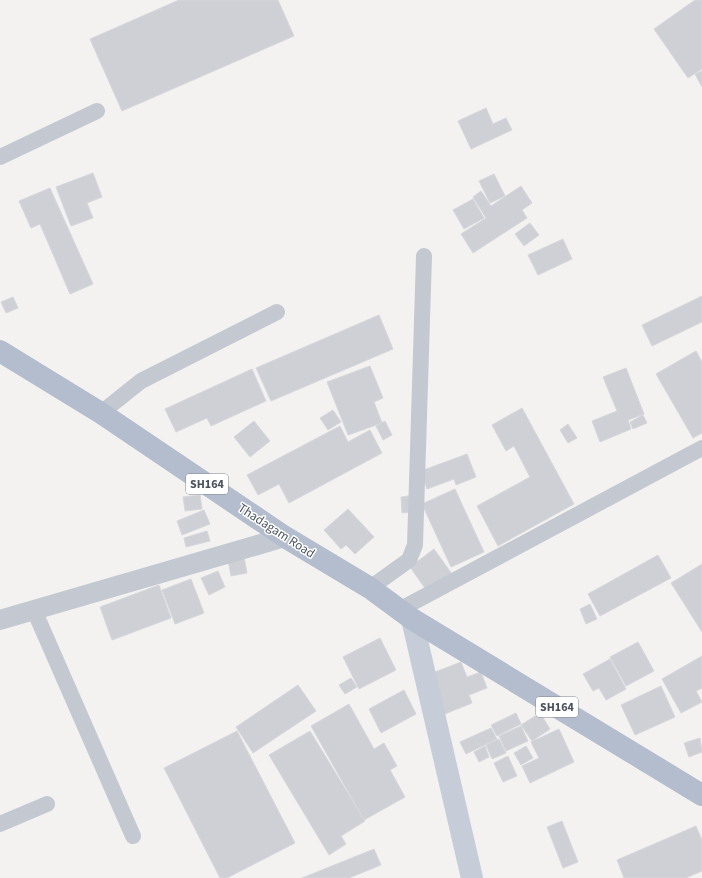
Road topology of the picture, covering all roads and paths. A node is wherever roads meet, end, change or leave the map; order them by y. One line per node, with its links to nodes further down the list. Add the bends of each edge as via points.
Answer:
1 (97, 112): 2 (street)
2 (0, 157)
3 (424, 256): 9 (street, via 415,545 409,560)
4 (277, 312): 6 (street, via 141,381)
5 (0, 351): 6 (main road, Thadagam Road / SH164)
6 (101, 413): 8 (main road, Thadagam Road / SH164)
7 (702, 448): 11 (street)
8 (285, 537): 9 (main road, Thadagam Road / SH164); 10 (street)
9 (370, 588): 11 (main road, Thadagam Road / SH164)
10 (34, 610): 12 (street); 16 (street)
11 (406, 615): 13 (main road, SH164); 17 (main road)
12 (0, 620)
13 (702, 795)
14 (46, 804): 15 (street)
15 (0, 824)
16 (133, 836)
17 (472, 878)

